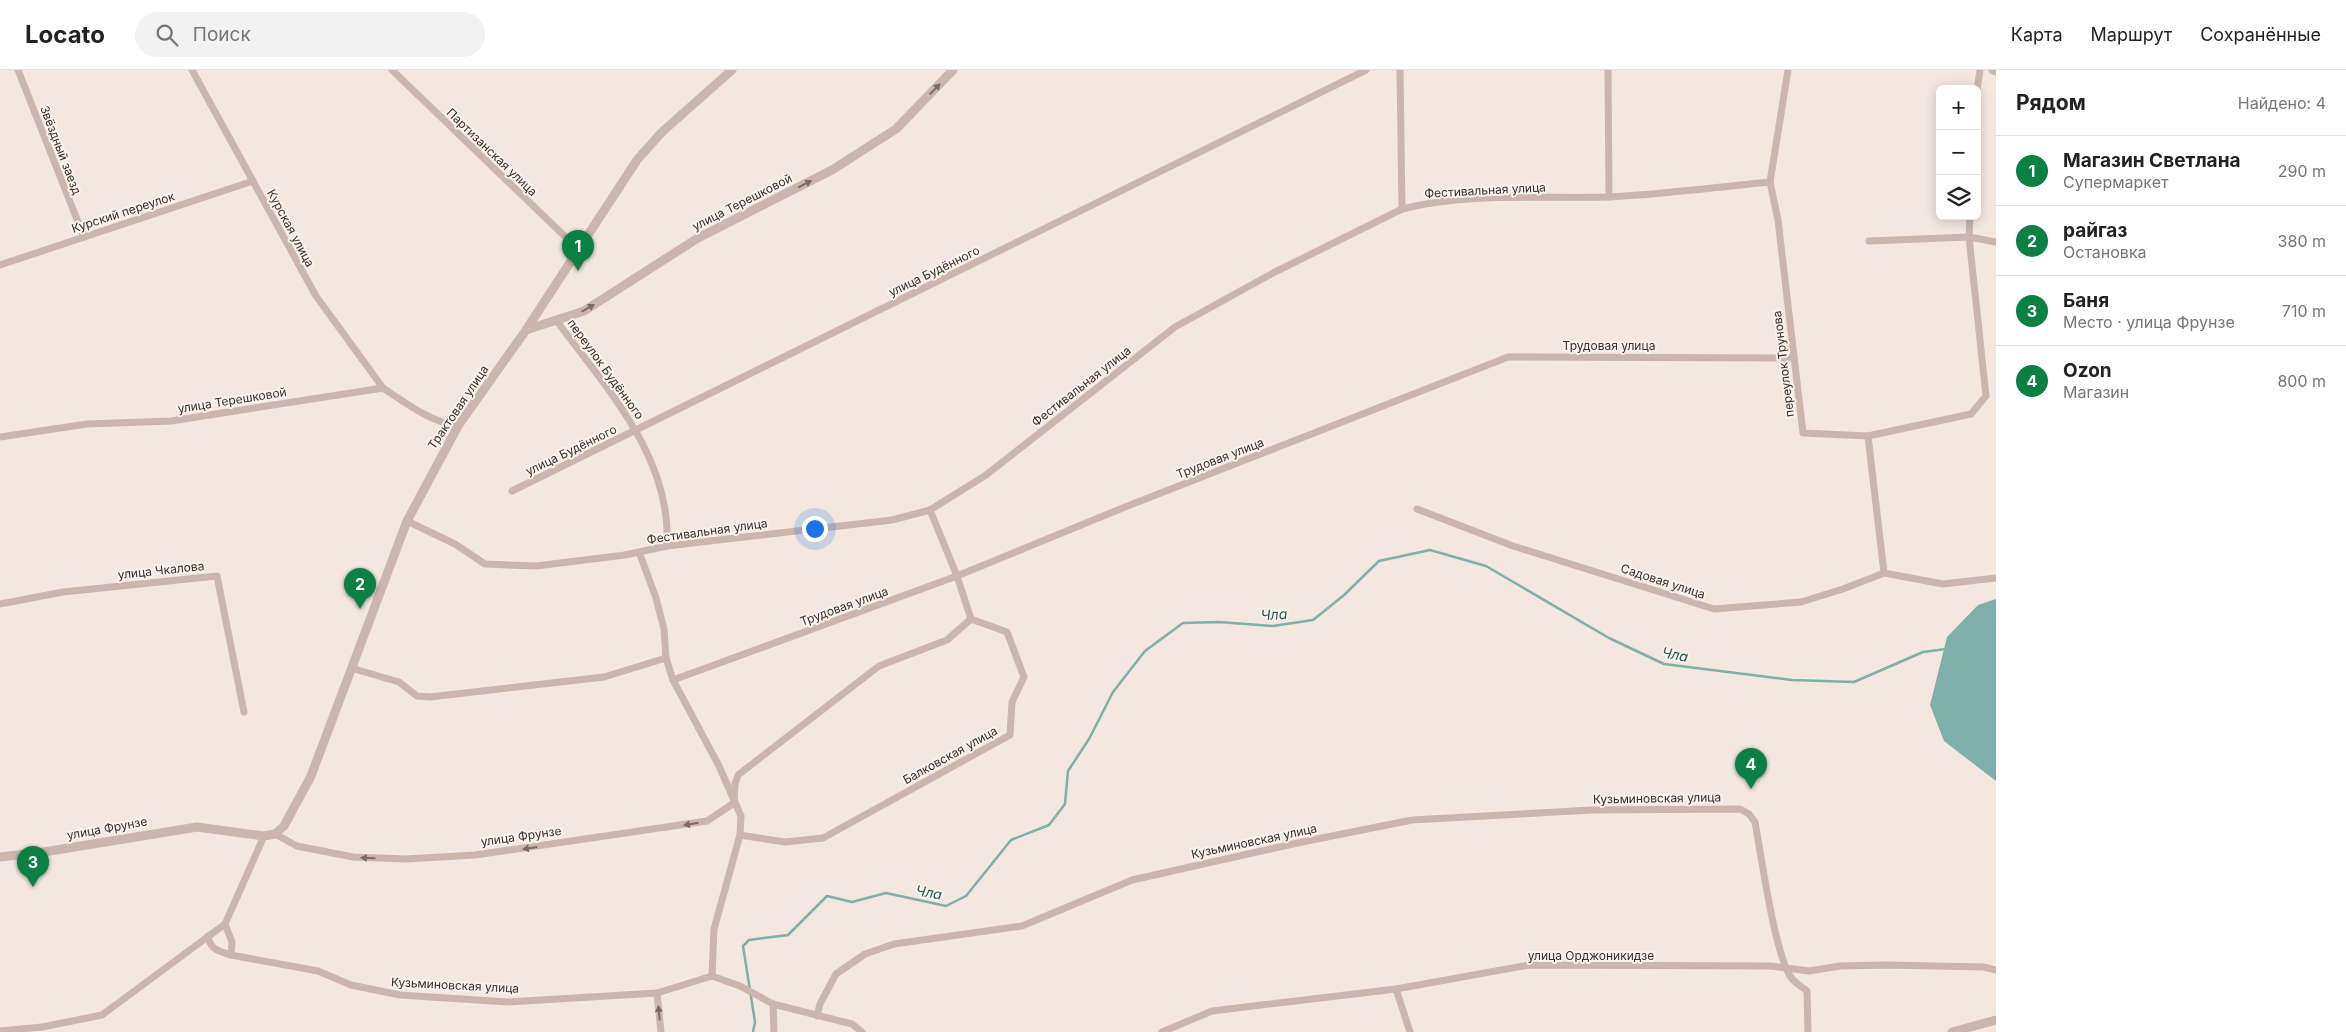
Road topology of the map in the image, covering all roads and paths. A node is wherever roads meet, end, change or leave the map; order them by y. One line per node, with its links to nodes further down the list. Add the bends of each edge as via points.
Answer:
1 (18, 70): 17 (street, Звёздный заезд)
2 (192, 70): 12 (street, Курская улица)
3 (392, 70): 21 (street, Партизанская улица)
4 (732, 70): 21 (street, Трактовая улица, via 662,132 637,160)
5 (953, 70): 23 (street, улица Терешковой, one-way to 5, via 584,311 698,238 832,170 896,129)
6 (1366, 70): 28 (street, улица Будённого)
7 (1400, 70): 15 (street)
8 (1608, 70): 14 (street)
9 (1788, 70): 13 (street, переулок Трунова)
10 (1980, 70): 11 (street)
11 (1978, 85)
12 (253, 181): 17 (street, Курский переулок); 26 (street, Курская улица, via 316,296)
13 (1770, 182): 14 (street, Фестивальная улица); 25 (street, переулок Трунова, via 1778,220)
14 (1609, 197): 15 (street, Фестивальная улица, via 1496,198 1424,203)
15 (1402, 209): 33 (street, Фестивальная улица, via 1273,273 1175,327 986,475)
16 (1970, 220): 18 (street, переулок Трунова)
17 (84, 237): 22 (street, Курский переулок)
18 (1969, 237): 19 (street); 20 (street); 29 (street, переулок Трунова, via 1986,396 1971,414)
19 (1869, 241)
20 (1996, 242)
21 (578, 249): 24 (street, Трактовая улица)
22 (0, 264)
23 (556, 320): 24 (street, улица Терешковой); 28 (street, переулок Будённого)
24 (526, 330): 27 (street, Трактовая улица)
25 (1794, 358): 29 (street, переулок Трунова, via 1803,433); 38 (street, Трудовая улица, via 1508,357)
26 (383, 388): 27 (street, via 440,423); 30 (street, улица Терешковой, via 171,422 87,424)
27 (458, 426): 34 (street, Трактовая улица)
28 (637, 430): 31 (street, улица Будённого); 35 (street, переулок Будённого, via 663,491)
29 (1868, 436): 37 (street)
30 (0, 437)
31 (512, 491)
32 (1417, 509): 37 (street, Садовая улица, via 1513,546 1714,610 1801,602)
33 (930, 510): 35 (street, Фестивальная улица, via 892,520); 38 (street)
34 (407, 521): 36 (street, Фестивальная улица, via 455,544 484,564 536,566); 43 (street, Трактовая улица)
35 (667, 546): 36 (street, Фестивальная улица)
36 (638, 552): 42 (street, via 656,598 664,629)
37 (1884, 573): 39 (street, via 1943,584)
38 (957, 576): 41 (street); 44 (street, Трудовая улица)
39 (1996, 578)
40 (0, 604): 45 (street, улица Чкалова, via 63,592 218,576)
41 (971, 620): 46 (street, via 947,640 879,666 792,732 738,775 734,784); 48 (street, Балковская улица, via 1007,632 1019,659 1024,677 1012,702 1010,735 823,838 785,842)
42 (666, 658): 43 (street, via 604,677 430,698 417,696 398,682); 44 (street)
43 (351, 668): 47 (street, Трактовая улица, via 311,776 284,826)
44 (674, 680): 46 (street, via 719,766)
45 (244, 712)
46 (734, 803): 47 (street, улица Фрунзе, one-way to 47, via 707,821 475,855 406,859 353,857 297,846); 48 (street, via 741,816)
47 (275, 834): 49 (street, улица Фрунзе)
48 (740, 835): 56 (street, via 714,929)
49 (264, 836): 50 (street, улица Фрунзе, via 197,826); 51 (street)
50 (0, 857)
51 (225, 924): 52 (street); 53 (street, via 232,942)
52 (208, 936): 53 (street, Кузьминовская улица, via 209,945); 62 (street, via 102,1015 42,1027)
53 (231, 955): 58 (street, Кузьминовская улица, via 318,971 351,986 400,995 508,1002)
54 (1787, 969): 55 (street, улица Орджоникидзе, via 1809,972 1840,966 1887,965); 57 (street, улица Орджоникидзе, via 1770,966 1528,965); 60 (street, Кузьминовская улица, via 1777,935 1755,822 1749,814 1740,809 1592,810 1412,820 1132,880 1022,926 894,944 866,954 836,974); 68 (street, via 1792,979 1807,991)
55 (1996, 970)
56 (712, 976): 58 (street, Кузьминовская улица); 59 (street)
57 (1396, 989): 66 (street, улица Орджоникидзе, via 1212,1011); 67 (street)
58 (657, 993): 63 (street, one-way to 58)
59 (774, 1004): 60 (street); 64 (street)
60 (817, 1016): 65 (street, via 852,1024)
61 (1996, 1020): 69 (street)
62 (0, 1031)
63 (661, 1032)
64 (774, 1032)
65 (862, 1032)
66 (1162, 1032)
67 (1410, 1032)
68 (1808, 1032)
69 (1952, 1032)

